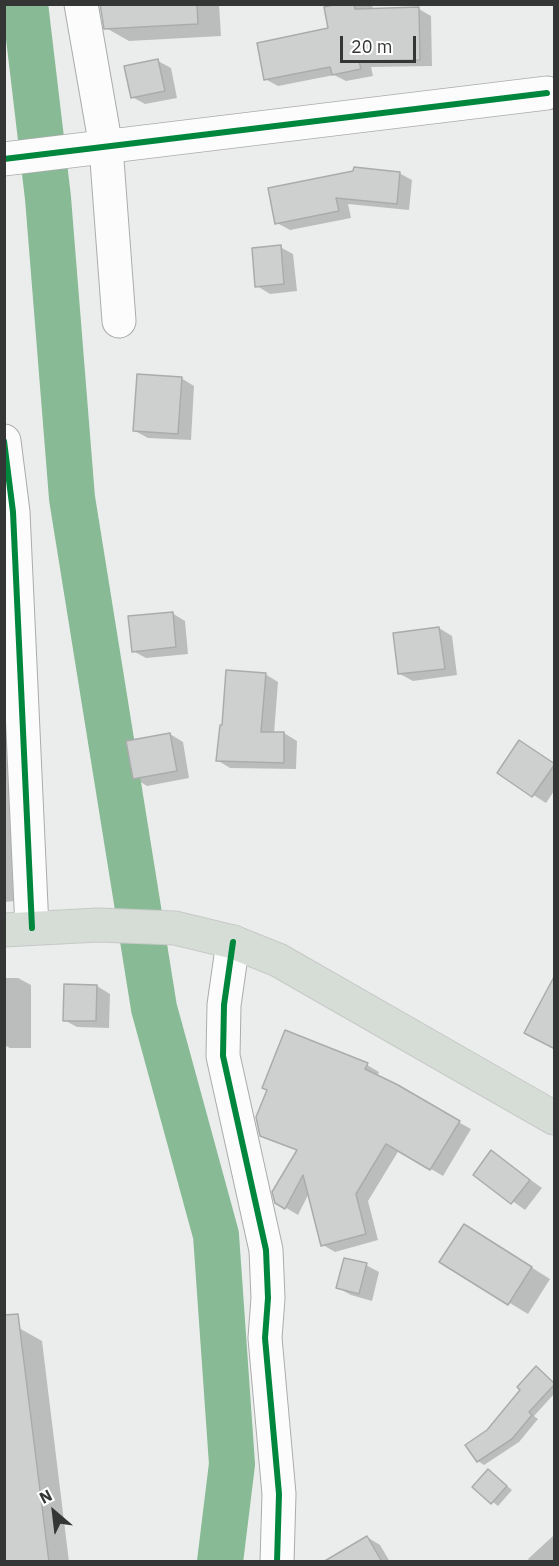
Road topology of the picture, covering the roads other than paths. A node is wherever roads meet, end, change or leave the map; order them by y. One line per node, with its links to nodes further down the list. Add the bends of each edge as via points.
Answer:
1 (81, 4): 3 (street)
2 (548, 93): 3 (street)
3 (106, 147): 4 (street); 5 (street)
4 (4, 159)
5 (119, 321)
6 (4, 441): 7 (street)
7 (9, 513): 8 (street)
8 (18, 929): 9 (highway, via 99,925 175,928)
9 (234, 942): 10 (highway, via 278,960); 11 (street, via 224,1005 223,1056 266,1250 265,1338 279,1494)
10 (555, 1118)
11 (277, 1562)

